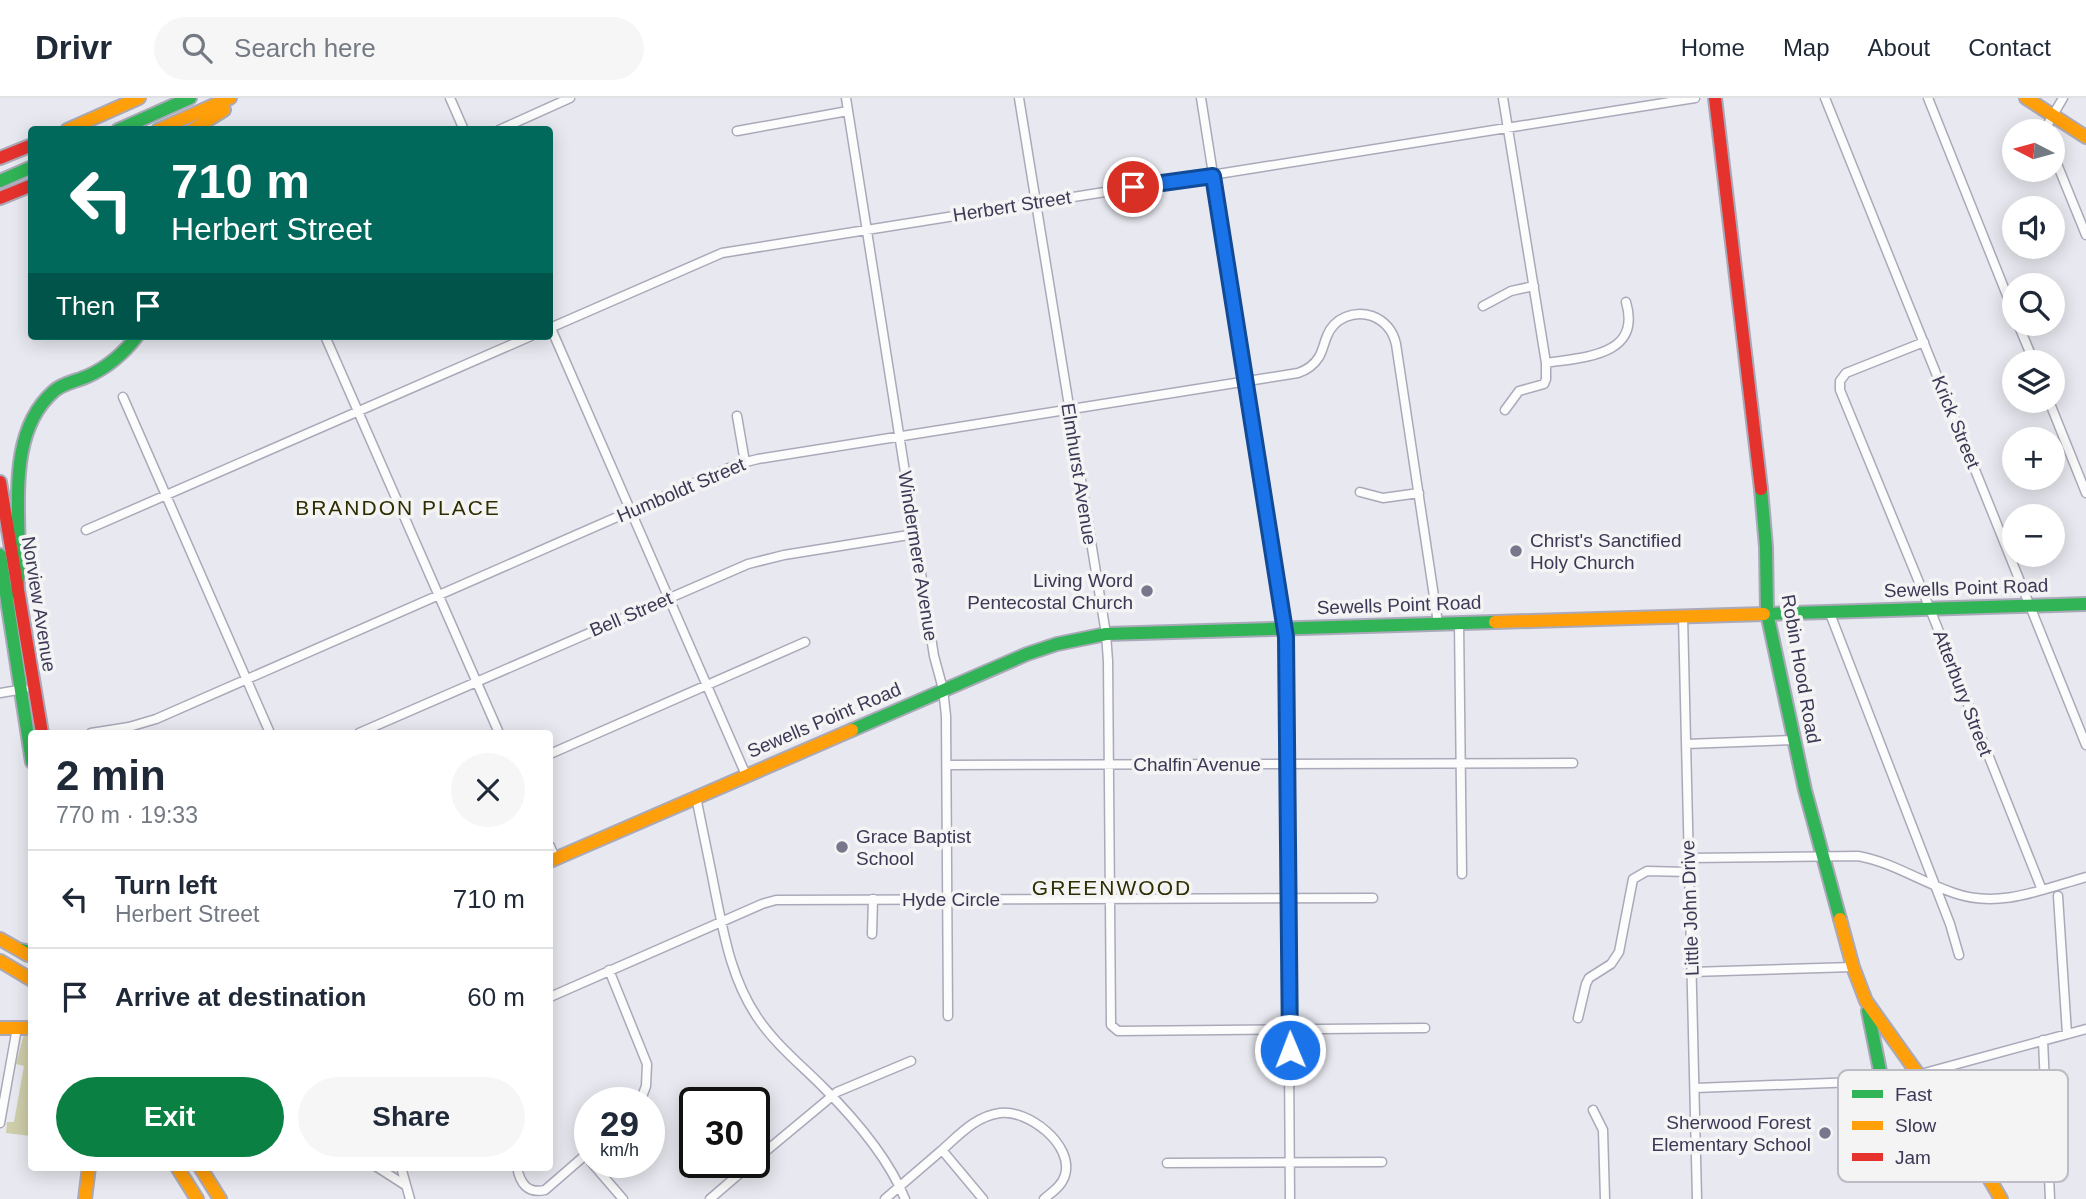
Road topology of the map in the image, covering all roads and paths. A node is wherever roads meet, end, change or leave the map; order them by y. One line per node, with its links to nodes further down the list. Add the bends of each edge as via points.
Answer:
1 (139, 98): 20 (main road)
2 (190, 98): 21 (main road)
3 (230, 98): 22 (main road)
4 (237, 98): 23 (main road)
5 (450, 98): 24 (street)
6 (570, 98): 25 (street)
7 (846, 98): 17 (street, Windermere Avenue)
8 (1019, 98): 37 (street, Elmhurst Avenue)
9 (1201, 98): 32 (street)
10 (1503, 98): 26 (street)
11 (1695, 98): 26 (street, Herbert Street)
12 (1715, 98): 76 (main road, Robin Hood Road, via 1759,459)
13 (1825, 98): 49 (street, Krick Street)
14 (1928, 98): 40 (street)
15 (2026, 98): 18 (main road)
16 (2063, 98): 18 (street)
17 (848, 111): 27 (street); 38 (street, Windermere Avenue)
18 (2053, 115): 19 (street); 28 (main road)
19 (2052, 119)
20 (75, 126)
21 (127, 126)
22 (167, 126)
23 (198, 126)
24 (462, 126)
25 (508, 126)
26 (1508, 128): 32 (street, Herbert Street); 41 (street)
27 (737, 131)
28 (2086, 137)
29 (28, 147): 30 (main road)
30 (0, 158)
31 (28, 169): 33 (main road)
32 (1213, 176): 37 (street, Herbert Street); 51 (street)
33 (0, 181)
34 (2064, 182): 39 (street)
35 (28, 187): 36 (main road)
36 (0, 198)
37 (1036, 202): 38 (street, Herbert Street); 53 (street, Elmhurst Avenue)
38 (867, 230): 44 (street, Herbert Street, via 715,255); 58 (street, Windermere Avenue)
39 (2086, 235)
40 (2002, 283)
41 (1534, 286): 43 (street, via 1511,291); 50 (street)
42 (1626, 302): 50 (street, via 1628,331 1620,343 1590,356)
43 (1483, 306)
44 (553, 326)
45 (553, 334): 65 (street)
46 (133, 340): 69 (main road, via 113,363 47,395 17,429 6,472 19,566)
47 (328, 340): 55 (street)
48 (522, 340): 55 (street)
49 (1923, 342): 73 (street, Krick Street); 74 (street, Atterbury Street, via 1849,370 1842,376 1840,390)
50 (1546, 363): 54 (street, via 1544,384 1520,391)
51 (1245, 381): 53 (street, Humboldt Street); 62 (street, Humboldt Street, via 1306,370 1318,359 1337,322 1360,314 1376,318 1394,336); 80 (street)
52 (123, 397): 64 (street)
53 (1068, 409): 58 (street, Humboldt Street); 81 (street, Elmhurst Avenue)
54 (1505, 410)
55 (358, 411): 64 (street); 70 (street)
56 (2054, 413): 63 (street)
57 (737, 416): 59 (street)
58 (900, 436): 59 (street, Humboldt Street); 67 (street, Windermere Avenue)
59 (745, 462): 65 (street, Humboldt Street)
60 (0, 482): 69 (main road, Norview Avenue)
61 (1360, 492): 62 (street, via 1383,498)
62 (1419, 493): 78 (street)
63 (2086, 493)
64 (166, 495): 66 (street); 83 (street)
65 (631, 511): 70 (street, Humboldt Street); 71 (street)
66 (86, 530)
67 (915, 534): 71 (street, Bell Street, via 771,558); 87 (street, Windermere Avenue)
68 (0, 555): 88 (main road, Norview Avenue)
69 (17, 593): 86 (main road, Norview Avenue)
70 (439, 596): 83 (street, Humboldt Street); 84 (street)
71 (668, 598): 84 (street, Bell Street); 85 (street)
72 (2086, 604): 73 (main road, Sewells Point Road)
73 (2030, 606): 74 (main road, Sewells Point Road); 98 (street, Krick Street)
74 (1930, 608): 75 (main road, Sewells Point Road); 114 (street, Atterbury Street)
75 (1829, 611): 76 (main road, Sewells Point Road); 113 (street)
76 (1767, 613): 77 (main road, Sewells Point Road); 96 (main road, Robin Hood Road)
77 (1683, 616): 79 (main road, Sewells Point Road); 97 (street, Little John Drive)
78 (1438, 622): 79 (main road, Sewells Point Road); 80 (main road, Sewells Point Road)
79 (1459, 622): 100 (street)
80 (1285, 628): 81 (main road, Sewells Point Road); 101 (street)
81 (1106, 634): 87 (main road, Sewells Point Road, via 1027,654); 104 (street, Elmhurst Avenue)
82 (805, 642): 85 (street)
83 (247, 679): 91 (street, Humboldt Street, via 156,719); 92 (street)
84 (476, 681): 93 (street, Bell Street); 94 (street)
85 (707, 686): 99 (street); 105 (street)
86 (33, 688): 88 (street); 90 (main road, Norview Avenue)
87 (943, 689): 103 (street, Windermere Avenue); 105 (main road, Sewells Point Road)
88 (19, 690): 89 (street); 95 (main road, Norview Avenue)
89 (0, 693)
90 (41, 730)
91 (110, 730)
92 (269, 730)
93 (366, 730)
94 (498, 730)
95 (28, 734)
96 (1794, 740): 97 (street); 107 (main road, Robin Hood Road)
97 (1686, 744): 108 (street, Little John Drive)
98 (2086, 745)
99 (553, 753)
100 (1460, 762): 101 (street, Chalfin Avenue); 102 (street, Chalfin Avenue); 111 (street)
101 (1288, 763): 104 (street, Chalfin Avenue); 115 (street)
102 (1573, 763)
103 (947, 765): 104 (street, Chalfin Avenue); 120 (street, Windermere Avenue)
104 (1109, 765): 117 (street, Elmhurst Avenue)
105 (746, 775): 106 (main road, Sewells Point Road)
106 (696, 796): 109 (main road, Sewells Point Road); 121 (street)
107 (1823, 856): 108 (street); 113 (street, via 1871,859); 127 (main road, Robin Hood Road)
108 (1689, 858): 110 (street, Little John Drive)
109 (553, 860)
110 (1689, 872): 129 (street, Little John Drive); 134 (street, via 1647,871 1633,879 1619,952 1611,964 1589,978)
111 (1462, 874)
112 (2086, 877): 114 (street)
113 (1936, 886): 114 (street, via 1988,899); 125 (street)
114 (2042, 890)
115 (1288, 896): 117 (street, Hyde Circle); 118 (street, Hyde Circle); 140 (street)
116 (2058, 896): 141 (street)
117 (1109, 898): 120 (street, Hyde Circle); 140 (street, Elmhurst Avenue, via 1110,1020 1118,1031)
118 (1373, 898)
119 (873, 899): 120 (street, Hyde Circle); 121 (street, Hyde Circle, via 776,900); 122 (street)
120 (947, 899): 133 (street, Windermere Avenue)
121 (722, 923): 128 (street, Hyde Circle); 151 (street, via 737,982 758,1019)
122 (872, 934)
123 (0, 939): 124 (main road)
124 (28, 953)
125 (1959, 955)
126 (0, 961): 130 (main road)
127 (1853, 967): 129 (street); 132 (main road, Robin Hood Road)
128 (609, 970): 131 (street, Hyde Circle); 149 (street, via 647,1064)
129 (1692, 972): 150 (street, Little John Drive)
130 (28, 978)
131 (553, 996)
132 (1866, 1001): 144 (main road); 145 (main road, Robin Hood Road)
133 (948, 1016)
134 (1578, 1018)
135 (0, 1028): 136 (main road)
136 (17, 1028): 137 (main road); 153 (street)
137 (28, 1028)
138 (1425, 1028): 140 (street)
139 (2086, 1029): 141 (street)
140 (1289, 1030): 156 (street)
141 (2067, 1034): 142 (street)
142 (2043, 1040): 146 (street); 147 (street)
143 (911, 1060): 151 (street)
144 (1880, 1070)
145 (1914, 1070)
146 (1935, 1070)
147 (2044, 1070)
148 (1838, 1083): 150 (street)
149 (646, 1087)
150 (1695, 1088): 183 (street, Little John Drive)
151 (831, 1096): 154 (street); 170 (street, via 874,1147)
152 (1593, 1110): 182 (street, via 1603,1130)
153 (0, 1123)
154 (770, 1148)
155 (942, 1150): 170 (street); 179 (street); 180 (street, via 988,1116 1006,1112 1034,1120 1051,1136 1066,1163 1064,1179)
156 (1291, 1162): 157 (street); 158 (street); 181 (street)
157 (1382, 1162)
158 (1167, 1163)
159 (574, 1168): 165 (street, via 538,1191 522,1183)
160 (88, 1171): 171 (main road)
161 (180, 1171): 172 (main road)
162 (203, 1171): 173 (main road)
163 (383, 1171): 169 (street)
164 (402, 1171): 169 (street)
165 (518, 1171)
166 (606, 1178): 175 (street)
167 (735, 1178): 176 (street)
168 (1991, 1182): 184 (main road, Robin Hood Road)
169 (405, 1185): 174 (street)
170 (899, 1186): 177 (street); 178 (street)
171 (85, 1199)
172 (197, 1199)
173 (220, 1199)
174 (410, 1199)
175 (623, 1199)
176 (710, 1199)
177 (885, 1199)
178 (905, 1199)
179 (983, 1199)
180 (1044, 1199)
181 (1290, 1199)
182 (1605, 1199)
183 (1697, 1199)
184 (2001, 1199)

